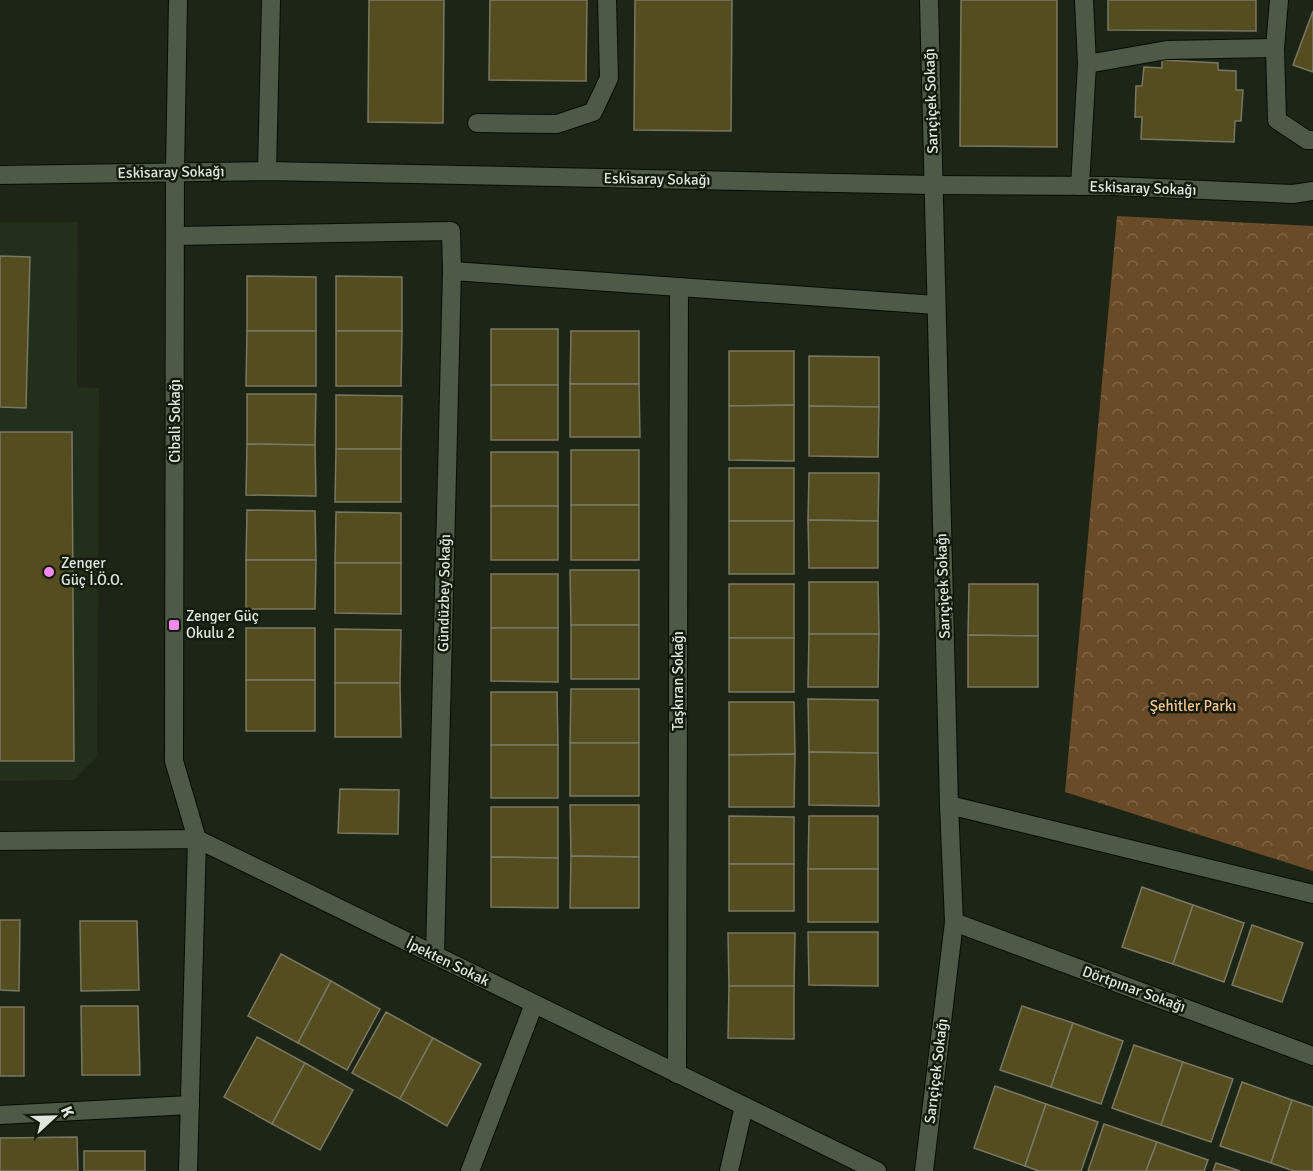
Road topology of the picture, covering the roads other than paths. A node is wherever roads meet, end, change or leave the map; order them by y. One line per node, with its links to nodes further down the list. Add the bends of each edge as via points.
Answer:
1 (178, 0): 11 (street, Cibali Sokağı)
2 (271, 0): 12 (street)
3 (607, 0): 9 (street, via 609,78 593,112 557,124)
4 (929, 0): 14 (street, Sarıçiçek Sokağı)
5 (1084, 0): 8 (street)
6 (1279, 0): 7 (street)
7 (1275, 48): 8 (street, via 1167,50); 10 (street, via 1277,120)
8 (1087, 64): 15 (street)
9 (477, 123)
10 (1313, 140)
11 (175, 171): 12 (street, Eskisaray Sokağı); 13 (street, Eskisaray Sokağı); 17 (street, Cibali Sokağı)
12 (267, 171): 14 (street, Eskisaray Sokağı)
13 (0, 175)
14 (934, 185): 15 (street, Eskisaray Sokağı); 20 (street, Sarıçiçek Sokağı)
15 (1080, 186): 16 (street, Eskisaray Sokağı, via 1293,194)
16 (1313, 191)
17 (175, 236): 18 (street, Gündüzbey Sokağı, via 451,231); 22 (street, Cibali Sokağı, via 174,760)
18 (452, 271): 19 (street); 26 (street, Gündüzbey Sokağı)
19 (679, 287): 20 (street); 29 (street, Taşkıran Sokağı)
20 (936, 305): 21 (street, Sarıçiçek Sokağı)
21 (949, 805): 24 (street); 25 (street, Sarıçiçek Sokağı)
22 (197, 839): 23 (street, İpekten Sokak); 26 (street, İpekten Sokak); 30 (street, Cibali Sokağı)
23 (0, 841)
24 (1313, 894)
25 (954, 922): 28 (street, Dörtpınar Sokağı); 37 (street, Sarıçiçek Sokağı)
26 (435, 956): 27 (street, İpekten Sokak)
27 (534, 1004): 29 (street, İpekten Sokak); 34 (street)
28 (1313, 1056)
29 (677, 1074): 31 (street, İpekten Sokak)
30 (190, 1106): 32 (street); 33 (street, Cibali Sokağı)
31 (744, 1106): 35 (street); 36 (street, İpekten Sokak)
32 (0, 1115)
33 (188, 1171)
34 (471, 1171)
35 (729, 1171)
36 (877, 1171)
37 (924, 1171)

